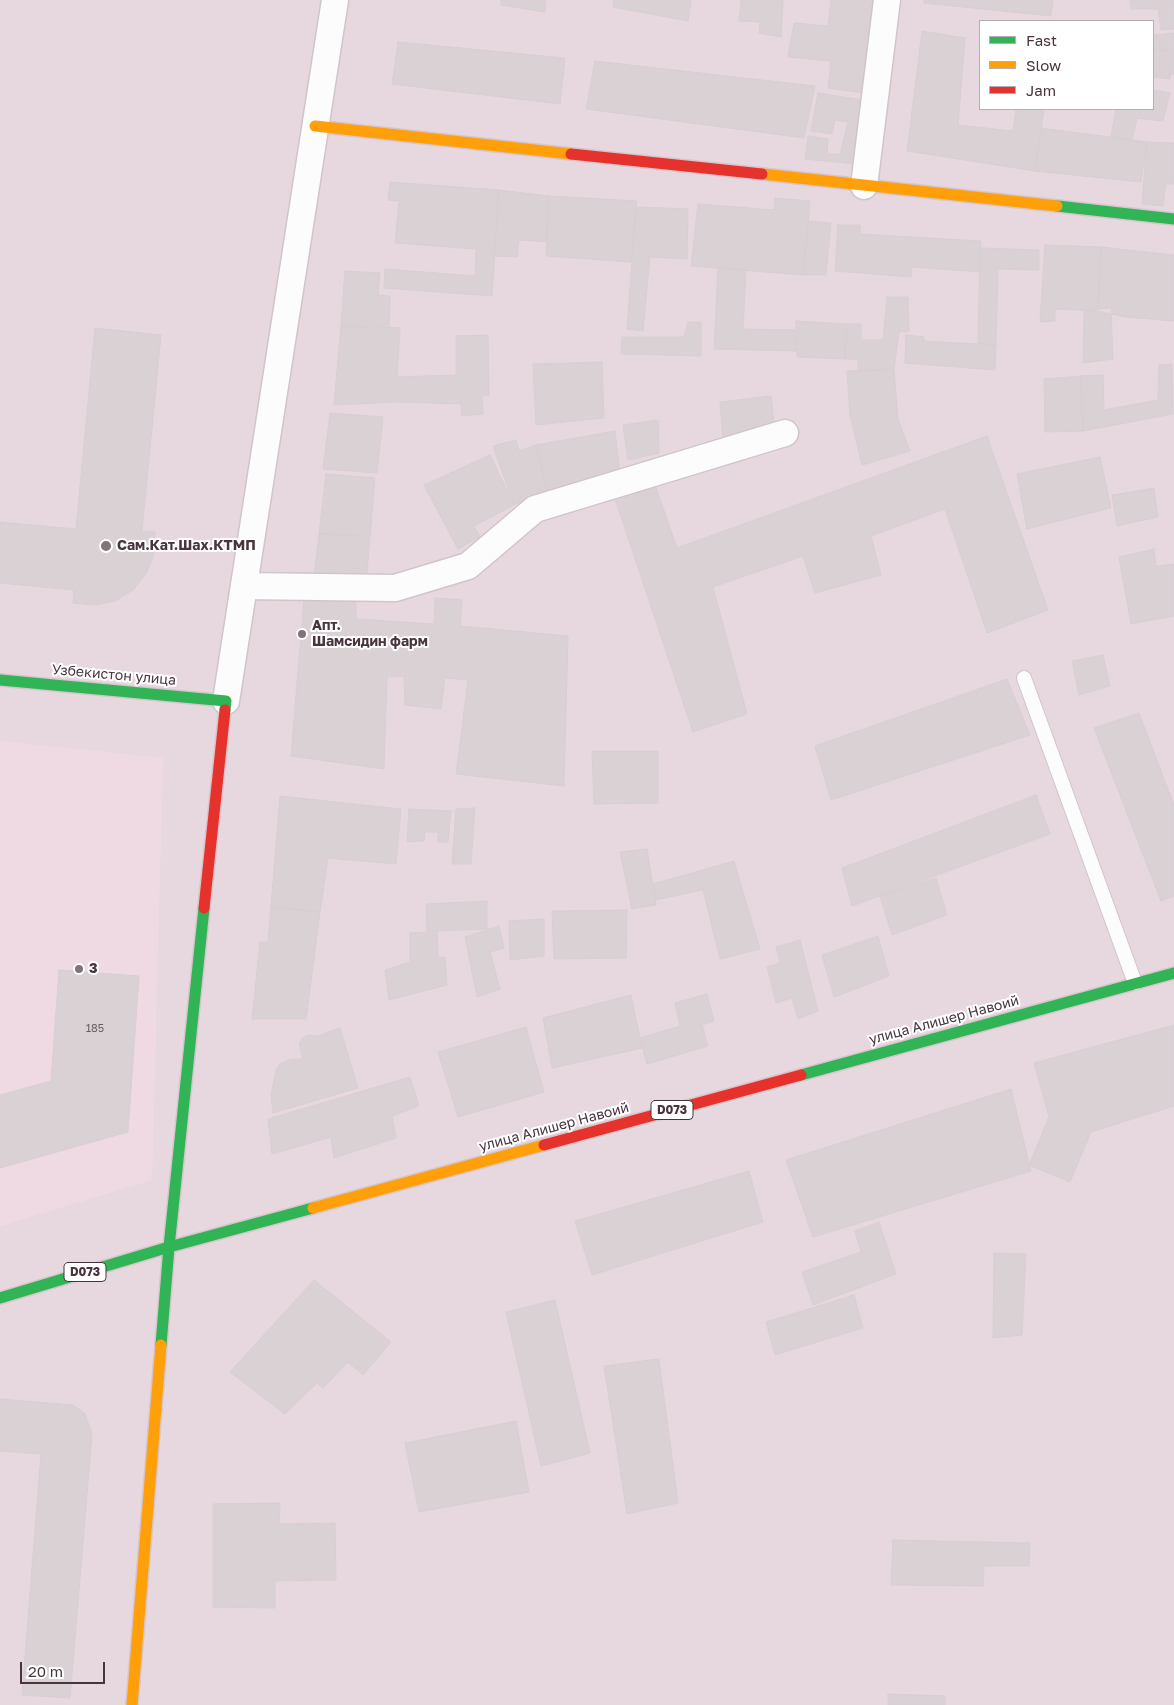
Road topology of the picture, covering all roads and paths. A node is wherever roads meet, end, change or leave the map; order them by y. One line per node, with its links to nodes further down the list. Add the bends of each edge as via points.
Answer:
1 (335, 0): 3 (street)
2 (888, 0): 4 (street)
3 (315, 126): 4 (main road); 7 (street)
4 (864, 186): 5 (main road)
5 (1174, 220)
6 (785, 433): 7 (street, via 535,509 468,566 395,588)
7 (244, 586): 10 (street)
8 (1024, 678): 12 (lane)
9 (0, 680): 10 (main road, Узбекистон улица)
10 (226, 700): 13 (main road)
11 (1174, 973): 12 (main road, улица Алишер Навоий / D073)
12 (1135, 983): 13 (main road, улица Алишер Навоий / D073)
13 (170, 1247): 14 (main road, улица Алишер Навоий / D073); 15 (main road)
14 (0, 1298)
15 (132, 1705)

